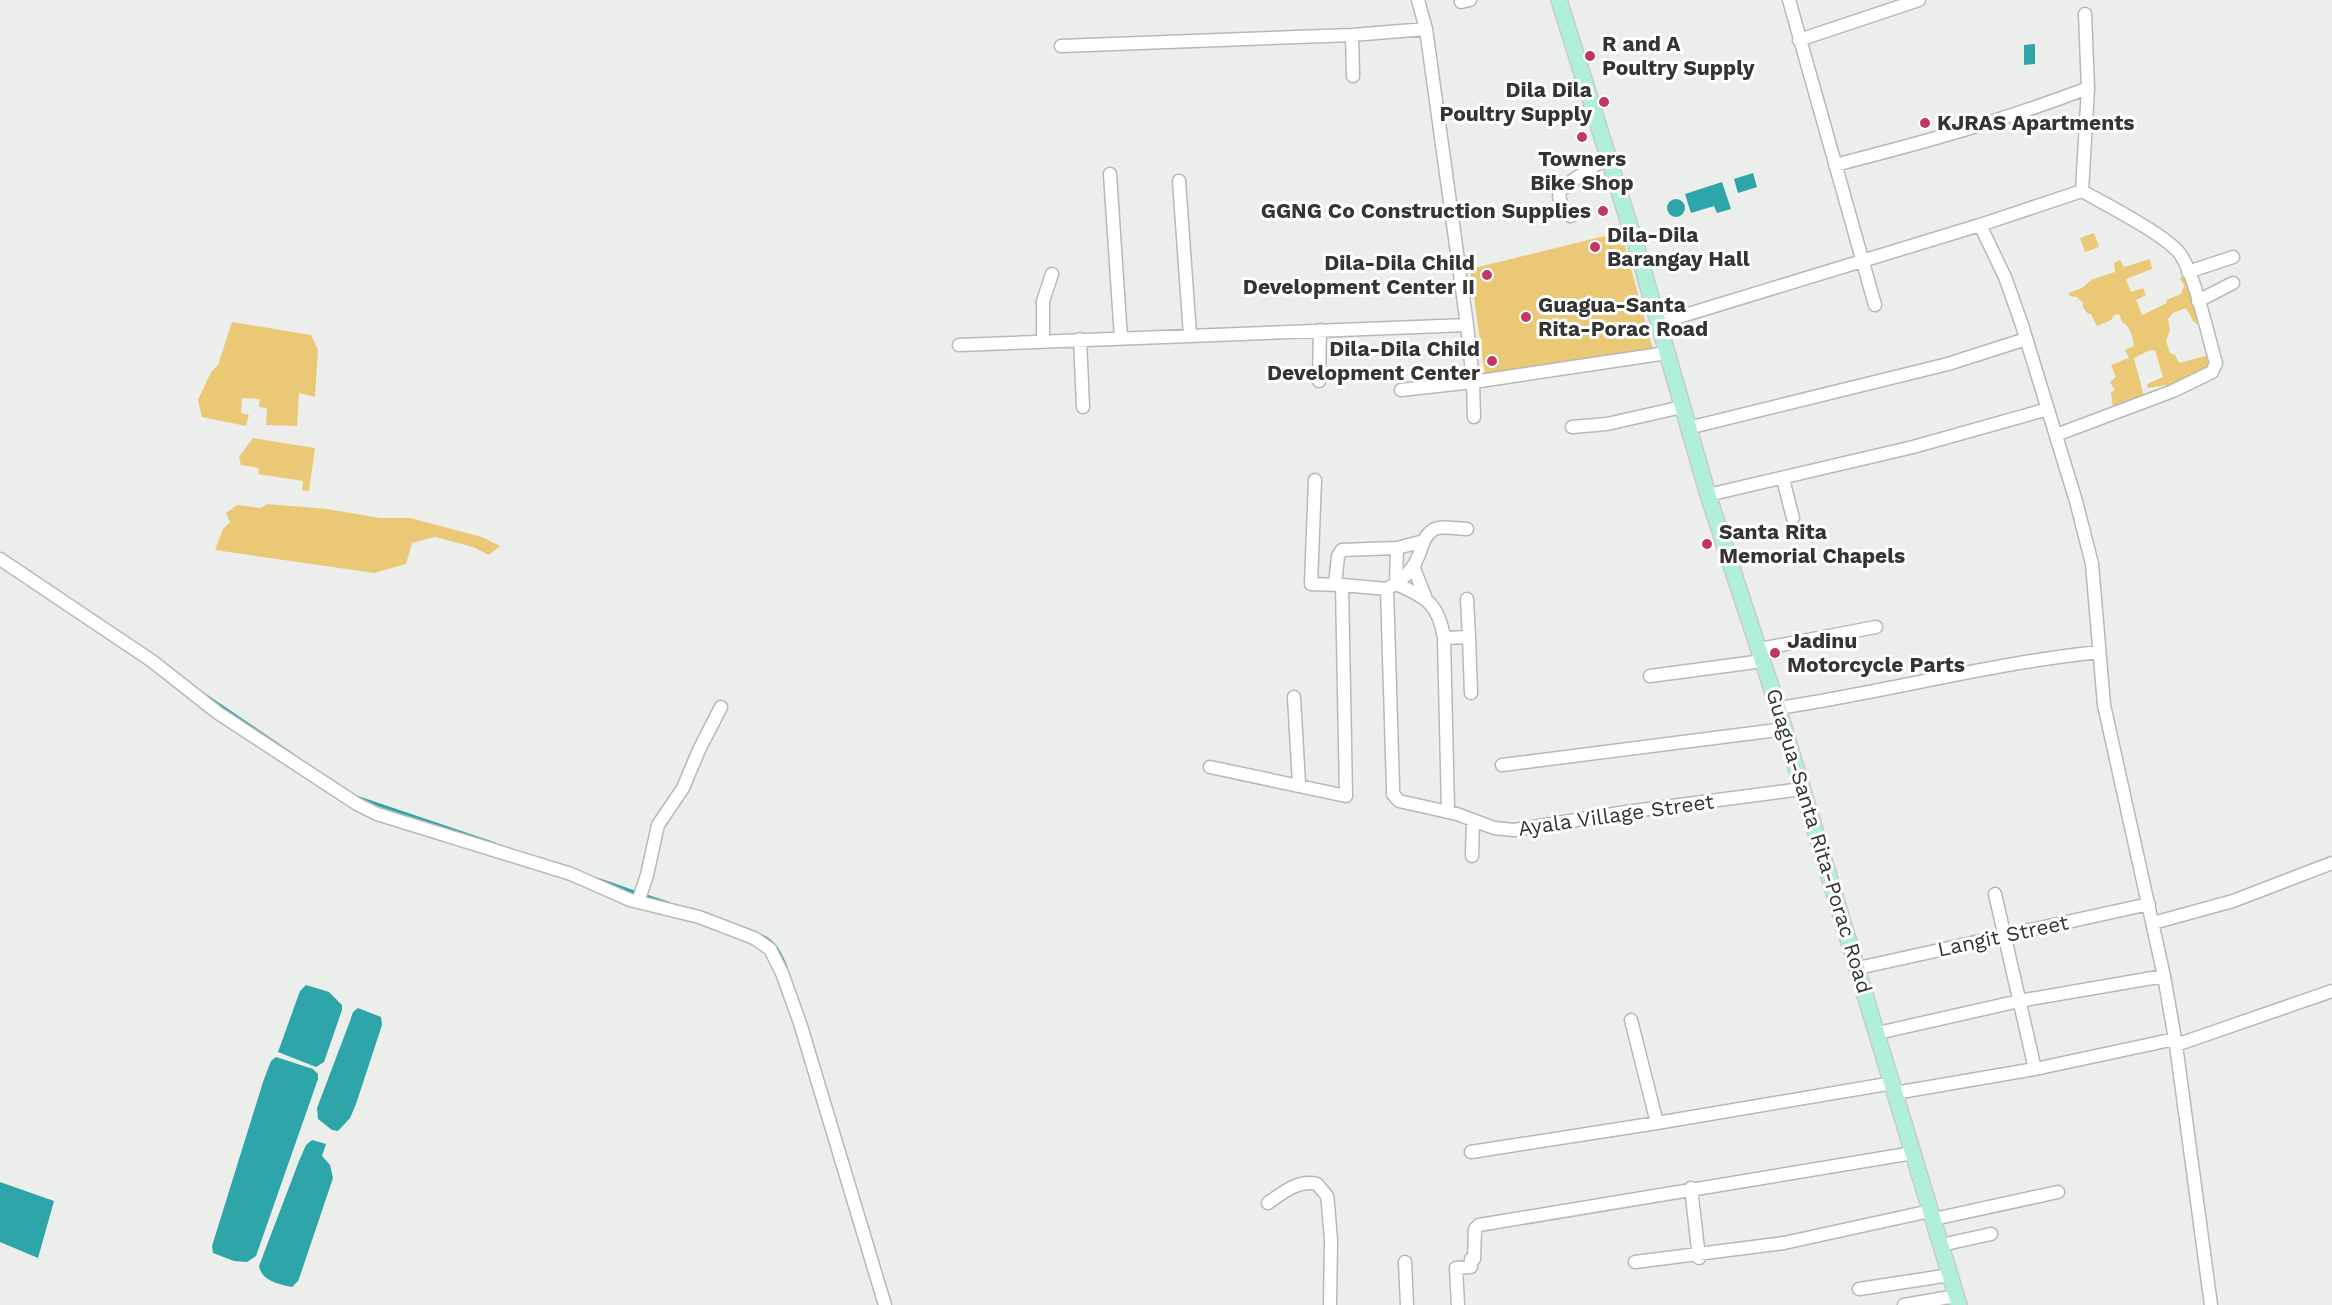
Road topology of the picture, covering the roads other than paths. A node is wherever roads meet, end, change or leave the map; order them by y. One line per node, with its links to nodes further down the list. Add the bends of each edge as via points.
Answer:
1 (1418, 0): 6 (street)
2 (1559, 0): 12 (main road, Guagua-Santa Rita-Porac Road)
3 (1789, 0): 8 (street)
4 (1919, 0): 8 (street)
5 (2085, 14): 11 (street)
6 (1426, 29): 7 (street); 27 (street)
7 (1352, 35): 9 (street); 10 (street)
8 (1799, 40): 13 (street)
9 (1061, 46)
10 (1353, 76)
11 (2088, 88): 13 (street, via 1953,134); 16 (street)
12 (1607, 157): 17 (street, via 1559,192 1559,200); 26 (main road, Guagua-Santa Rita-Porac Road)
13 (1835, 165): 20 (street)
14 (1110, 174): 30 (street)
15 (1179, 181): 29 (street)
16 (2082, 191): 18 (street); 21 (street, via 2165,240 2178,252)
17 (1571, 216)
18 (1980, 225): 20 (street); 32 (street, via 2005,277)
19 (2233, 257): 21 (street)
20 (1862, 262): 25 (street); 26 (street)
21 (2188, 272): 24 (street)
22 (1052, 274): 33 (street, via 1043,301)
23 (2233, 283): 24 (street)
24 (2198, 301): 45 (street, via 2217,363 2212,372 2173,391)
25 (1875, 305)
26 (1659, 323): 35 (main road, Guagua-Santa Rita-Porac Road)
27 (1467, 325): 28 (street); 37 (street)
28 (1320, 330): 29 (street); 36 (street)
29 (1190, 335): 30 (street)
30 (1121, 338): 31 (street)
31 (1080, 339): 33 (street); 39 (street)
32 (2026, 339): 41 (street); 44 (street, via 1948,364)
33 (1043, 341): 34 (street)
34 (959, 345)
35 (1667, 353): 37 (street); 40 (main road, Guagua-Santa Rita-Porac Road)
36 (1319, 381)
37 (1473, 382): 38 (street); 42 (street)
38 (1401, 390)
39 (1083, 407)
40 (1682, 407): 43 (street, via 1607,424); 44 (main road, Guagua-Santa Rita-Porac Road)
41 (2048, 410): 45 (street); 46 (street)
42 (1474, 417)
43 (1572, 427)
44 (1688, 428): 48 (main road, Guagua-Santa Rita-Porac Road)
45 (2056, 435): 62 (street, via 2092,564)
46 (1783, 479): 48 (street); 49 (street)
47 (1315, 480): 55 (street, via 1311,584)
48 (1708, 495): 63 (main road, Guagua-Santa Rita-Porac Road)
49 (1793, 518)
50 (1467, 529): 51 (street, via 1434,529)
51 (1424, 541): 52 (street); 54 (street)
52 (1397, 548): 55 (street, via 1340,551); 56 (street, Ayala Village Street)
53 (0, 559): 79 (street, via 135,649 218,713 357,804 377,814)
54 (1413, 566): 56 (street); 58 (street)
55 (1339, 585): 56 (street); 72 (street, via 1346,796)
56 (1392, 586): 58 (street, via 1415,592); 74 (street, Ayala Village Street, via 1393,794 1403,804)
57 (1467, 599): 60 (street)
58 (1428, 602): 61 (street, via 1439,616)
59 (1876, 627): 63 (street)
60 (1469, 637): 61 (street); 65 (street)
61 (1443, 638): 74 (street)
62 (2099, 652): 68 (street); 80 (street, via 2104,705)
63 (1762, 655): 64 (street); 68 (main road, Guagua-Santa Rita-Porac Road)
64 (1650, 676)
65 (1471, 693)
66 (1294, 698): 72 (street)
67 (721, 707): 79 (street, via 683,788 658,825)
68 (1778, 708): 69 (main road, Guagua-Santa Rita-Porac Road)
69 (1785, 729): 70 (street); 73 (main road, Guagua-Santa Rita-Porac Road)
70 (1502, 765)
71 (1210, 767): 72 (street)
72 (1299, 784)
73 (1802, 789): 75 (street, Ayala Village Street, via 1514,830); 83 (main road, Guagua-Santa Rita-Porac Road)
74 (1448, 811): 75 (street, Ayala Village Street)
75 (1473, 821): 76 (street)
76 (1472, 856)
77 (2332, 863): 81 (street, via 2233,901)
78 (1995, 894): 82 (street)
79 (640, 897): 107 (street, via 754,938 775,956 800,1023)
80 (2149, 904): 81 (street); 82 (street, Langit Street)
81 (2153, 923): 84 (street)
82 (2005, 936): 83 (street, Langit Street); 86 (street)
83 (1858, 968): 88 (main road, Guagua-Santa Rita-Porac Road)
84 (2164, 976): 86 (street); 89 (street)
85 (2332, 991): 89 (street)
86 (2019, 1001): 88 (street); 90 (street)
87 (1631, 1020): 92 (street)
88 (1878, 1033): 91 (main road, Guagua-Santa Rita-Porac Road)
89 (2175, 1042): 90 (street); 112 (street)
90 (2035, 1069): 91 (street)
91 (1894, 1088): 92 (street); 94 (main road, Guagua-Santa Rita-Porac Road)
92 (1657, 1124): 93 (street)
93 (1471, 1152)
94 (1913, 1153): 95 (street); 98 (main road, Guagua-Santa Rita-Porac Road)
95 (1690, 1188): 101 (street); 110 (street, via 1476,1227 1471,1267 1456,1268)
96 (2058, 1192): 98 (street)
97 (1268, 1203): 108 (street, via 1304,1183 1323,1189 1331,1240)
98 (1932, 1215): 100 (main road, Guagua-Santa Rita-Porac Road); 101 (street)
99 (1991, 1234): 100 (street)
100 (1941, 1245): 104 (main road, Guagua-Santa Rita-Porac Road)
101 (1699, 1256): 103 (street)
102 (1406, 1262): 109 (street)
103 (1635, 1262)
104 (1950, 1275): 105 (street); 106 (main road, Guagua-Santa Rita-Porac Road)
105 (1859, 1289)
106 (1958, 1300): 111 (street)
107 (885, 1305)
108 (1330, 1305)
109 (1407, 1305)
110 (1458, 1305)
111 (1904, 1305)
112 (2211, 1305)

